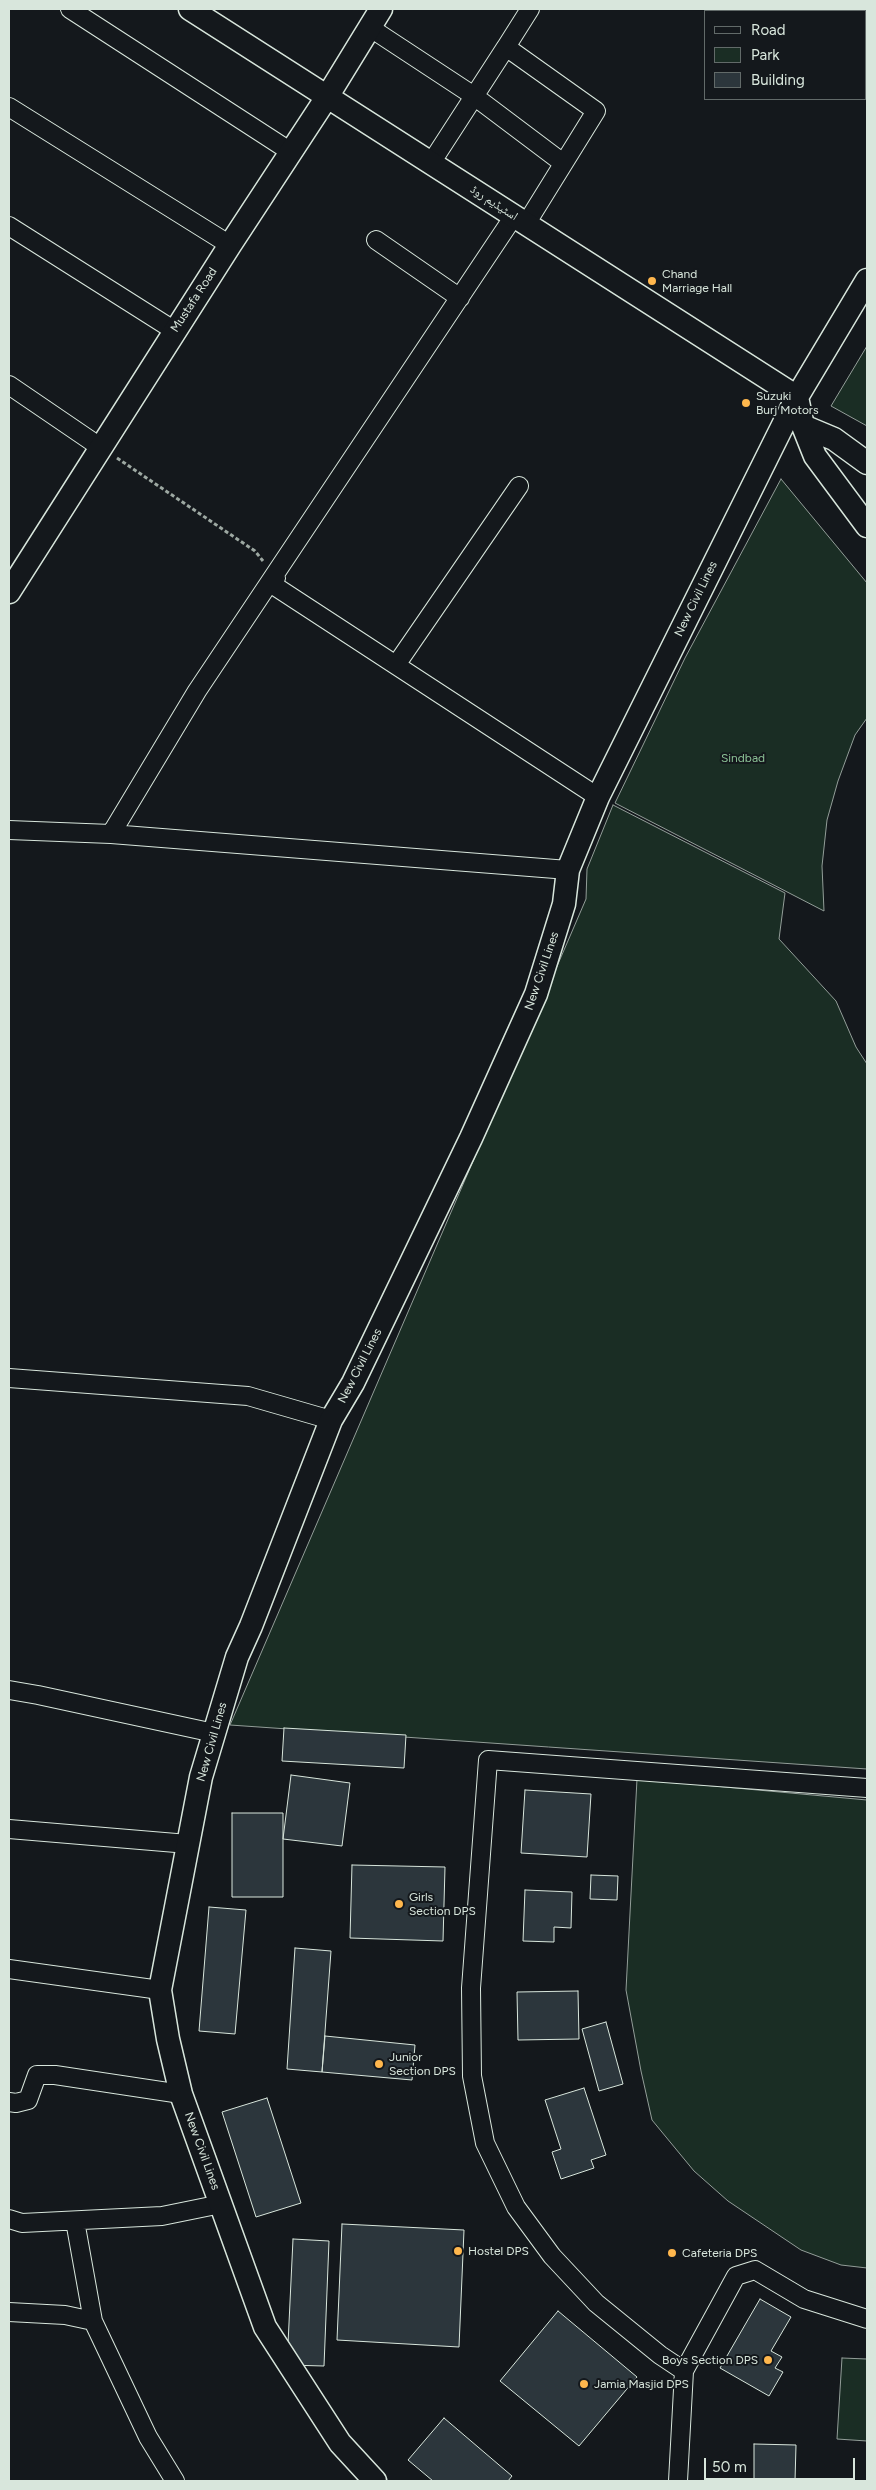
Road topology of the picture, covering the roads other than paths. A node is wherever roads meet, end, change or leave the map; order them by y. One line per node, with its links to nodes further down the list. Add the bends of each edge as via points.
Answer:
1 (70, 9): 9 (street)
2 (190, 9): 7 (street, اسٹیڈیم روڈ)
3 (530, 9): 5 (street)
4 (375, 18): 6 (street); 7 (street, Mustafa Road)
5 (506, 47): 6 (street); 11 (street, via 596,111)
6 (474, 96): 10 (street); 11 (street)
7 (327, 97): 9 (street, Mustafa Road); 10 (street, اسٹیڈیم روڈ)
8 (9, 108): 15 (street)
9 (291, 152): 15 (street, Mustafa Road)
10 (431, 163): 12 (street, اسٹیڈیم روڈ)
11 (563, 163): 12 (street)
12 (520, 220): 17 (street); 20 (street, اسٹیڈیم روڈ)
13 (9, 226): 18 (street)
14 (376, 240): 17 (street)
15 (230, 245): 18 (street, Mustafa Road)
16 (867, 280): 20 (street, New Civil Lines)
17 (460, 298): 26 (street)
18 (175, 331): 22 (street, Mustafa Road)
19 (9, 385): 22 (street)
20 (797, 397): 21 (street); 29 (street, New Civil Lines)
21 (803, 426): 23 (street, via 834,440); 25 (street, via 815,456)
22 (100, 447): 27 (street, Mustafa Road)
23 (867, 463)
24 (519, 486): 28 (street)
25 (867, 526)
26 (273, 580): 28 (street); 31 (street, via 197,692)
27 (9, 592)
28 (396, 665): 29 (street)
29 (598, 797): 32 (street, New Civil Lines)
30 (9, 830): 31 (street)
31 (111, 834): 32 (street)
32 (568, 870): 34 (street, New Civil Lines, via 564,904 536,994 471,1138 353,1383)
33 (9, 1378): 34 (street, via 248,1396)
34 (331, 1420): 36 (street, New Civil Lines, via 252,1626 237,1657)
35 (9, 1690): 36 (street)
36 (214, 1733): 39 (street, New Civil Lines, via 201,1777)
37 (867, 1788): 50 (street, via 488,1760 471,1988 472,2076 485,2143 516,2207 552,2256 596,2303)
38 (9, 1829): 39 (street)
39 (188, 1844): 41 (street, New Civil Lines)
40 (9, 1969): 41 (street)
41 (160, 1990): 42 (street, New Civil Lines)
42 (181, 2094): 43 (street, via 37,2075 28,2100); 44 (street, New Civil Lines)
43 (9, 2102)
44 (222, 2204): 46 (street, via 162,2216); 52 (street, New Civil Lines, via 265,2327 340,2443)
45 (9, 2220): 46 (street, via 22,2223)
46 (75, 2221): 49 (street)
47 (9, 2312): 49 (street, via 65,2315)
48 (867, 2319): 50 (street, via 804,2299 755,2270 736,2276)
49 (93, 2321): 51 (street, via 148,2437)
50 (684, 2371): 53 (street)
51 (175, 2481)
52 (374, 2481)
53 (678, 2481)

